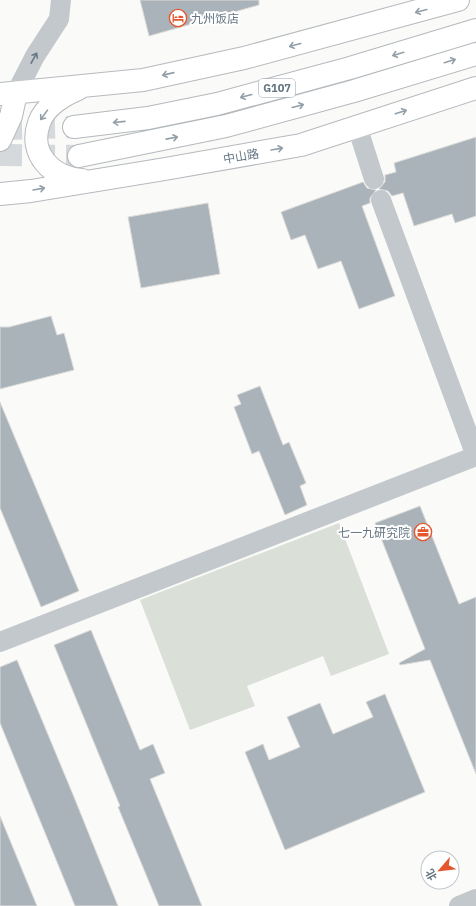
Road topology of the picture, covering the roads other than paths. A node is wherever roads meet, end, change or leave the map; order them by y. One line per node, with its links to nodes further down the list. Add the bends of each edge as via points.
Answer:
1 (61, 0): 7 (street, one-way to 1, via 59,19)
2 (458, 0): 5 (main road, one-way to 5, via 244,58 143,80)
3 (476, 30): 9 (main road, G107, one-way to 9, via 217,104 148,118)
4 (476, 54): 11 (main road, G107, one-way to 4, via 226,126)
5 (86, 86): 7 (main road); 13 (main road, one-way to 13, via 69,93 50,106 39,122 36,141 40,154 53,172 73,179)
6 (476, 88): 8 (main road, 中山路, one-way to 6)
7 (8, 93): 10 (main road, via 11,116)
8 (357, 126): 12 (street); 13 (main road, 中山路, one-way to 8, via 301,145)
9 (74, 127)
10 (0, 140)
11 (79, 156)
12 (374, 179)
13 (94, 180): 14 (main road, 中山路, one-way to 13)
14 (0, 194)
15 (381, 200): 16 (street)
16 (476, 456): 17 (street)
17 (0, 642)
18 (476, 899): 19 (street)
19 (459, 906)

